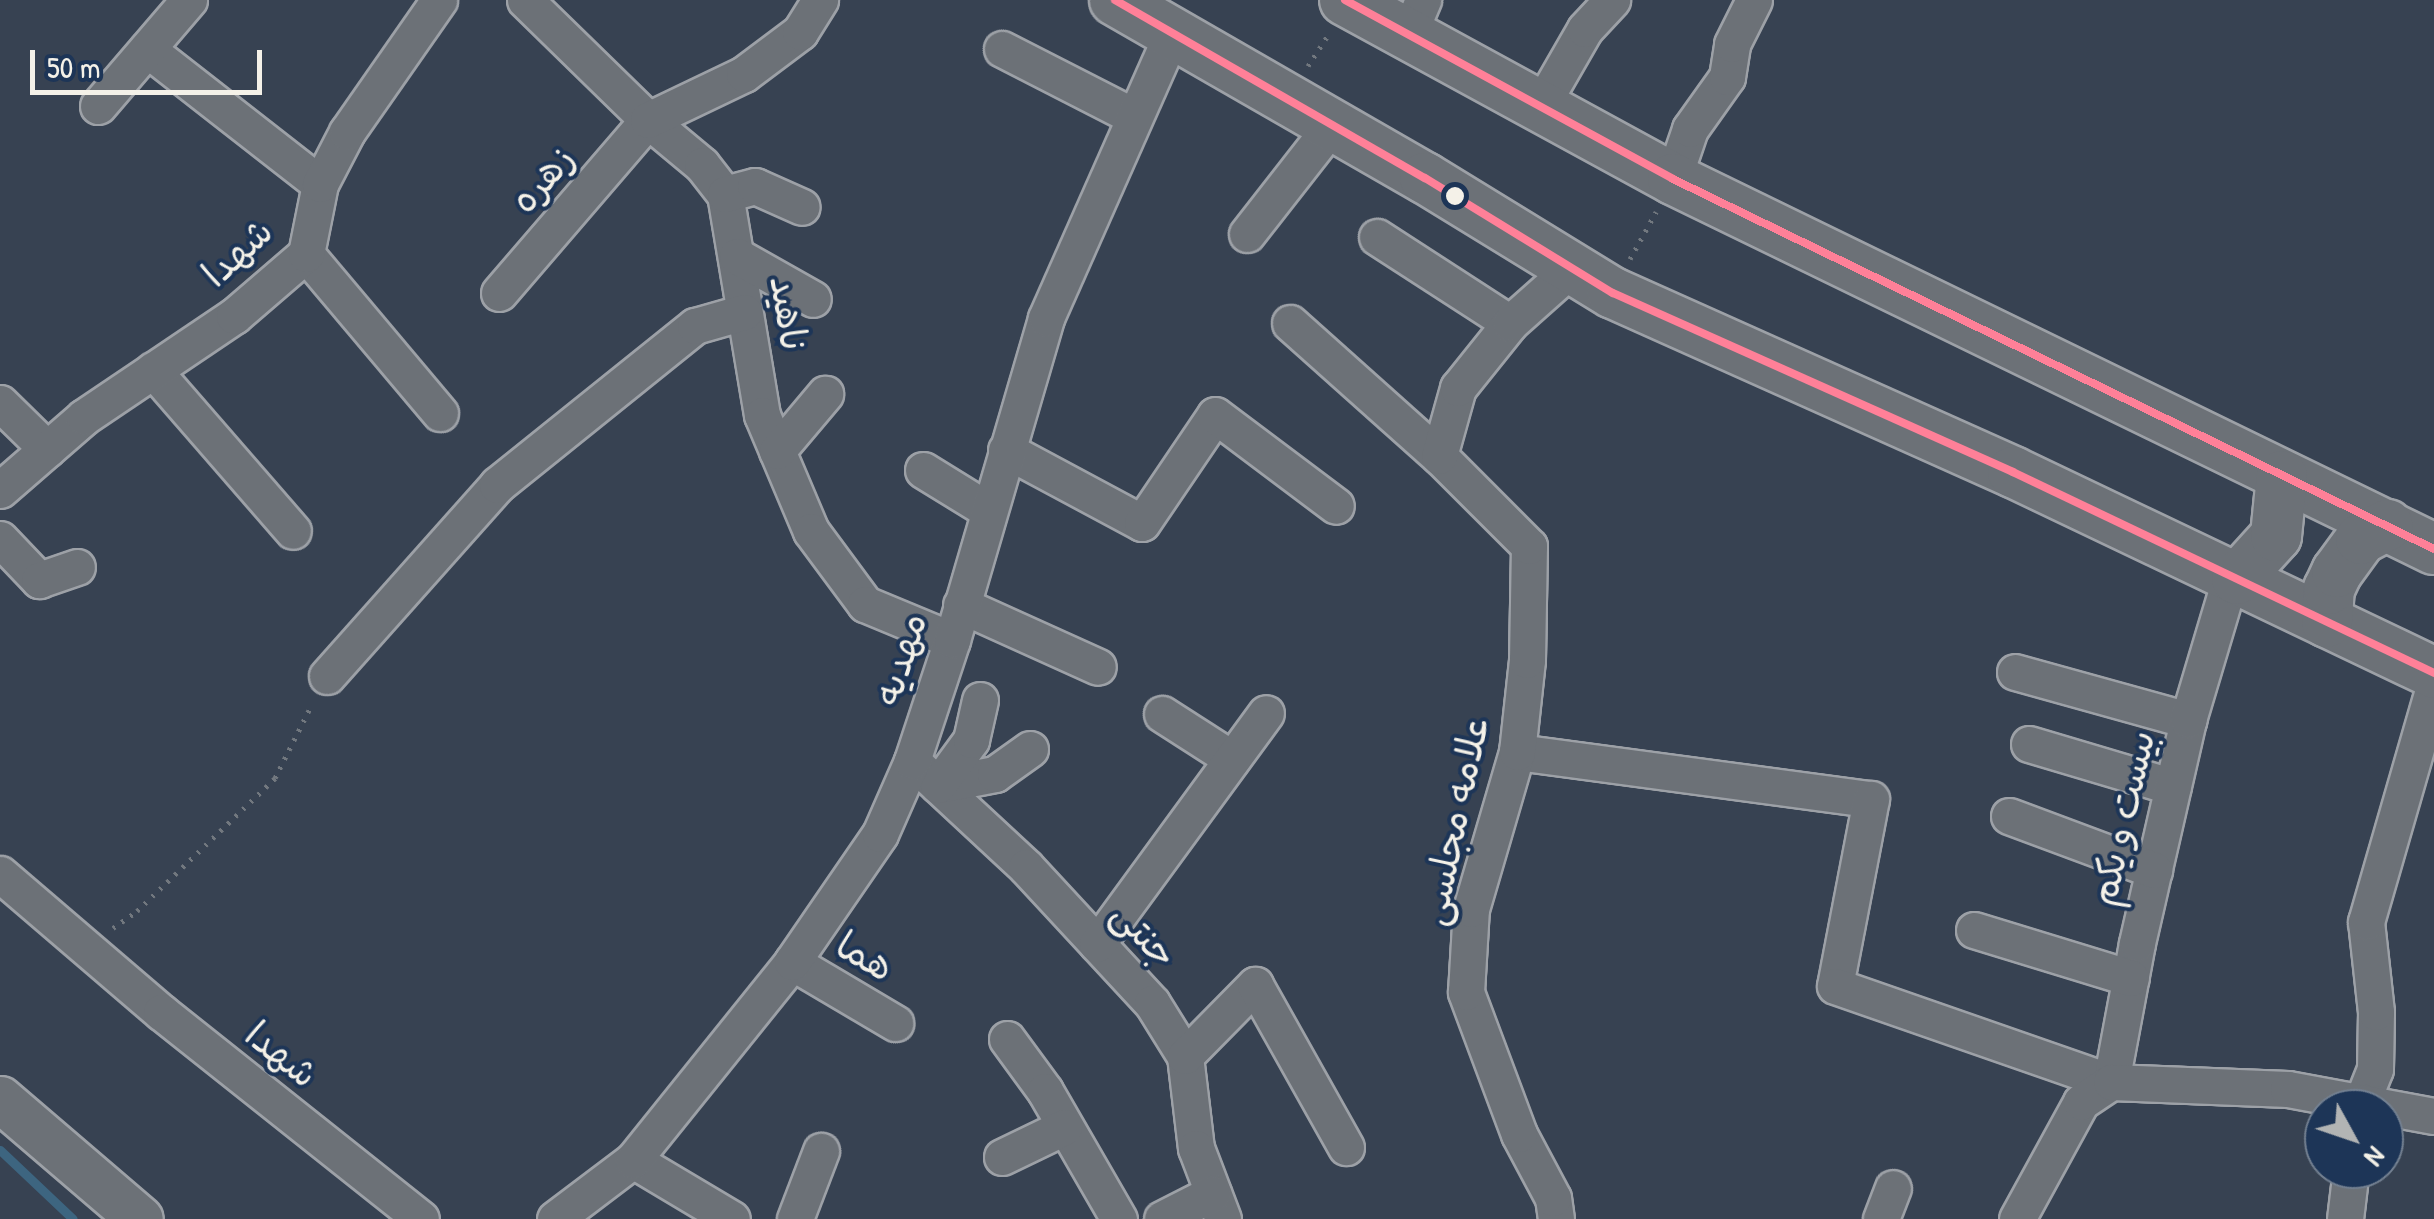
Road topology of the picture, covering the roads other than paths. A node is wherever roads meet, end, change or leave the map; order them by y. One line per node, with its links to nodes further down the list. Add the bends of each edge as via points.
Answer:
1 (190, 0): 11 (street)
2 (440, 0): 19 (street, شهدا)
3 (526, 0): 16 (street)
4 (820, 0): 16 (street, via 800,32 744,74)
5 (1115, 0): 10 (main road)
6 (1612, 0): 14 (street, via 1585,29)
7 (1754, 0): 18 (street, via 1732,44 1726,77 1690,129)
8 (1348, 2): 9 (main road)
9 (1416, 17): 14 (main road)
10 (1172, 34): 15 (street, مهدیه); 17 (main road)
11 (148, 49): 13 (street); 19 (street)
12 (1002, 49): 15 (street)
13 (98, 106)
14 (1539, 109): 18 (main road)
15 (1133, 116): 37 (street, مهدیه, via 1046,318)
16 (648, 120): 20 (street); 27 (street, زهره)
17 (1333, 124): 22 (street); 26 (main road)
18 (1674, 179): 41 (main road)
19 (320, 184): 24 (street, شهدا)
20 (725, 194): 21 (street, via 755,186); 25 (street, ناهید)
21 (802, 208)
22 (1246, 234)
23 (1376, 237): 30 (street)
24 (306, 254): 32 (street, شهدا, via 234,316); 35 (street)
25 (737, 256): 28 (street); 29 (street, ناهید)
26 (1592, 280): 30 (street); 50 (main road)
27 (500, 294)
28 (813, 298)
29 (744, 312): 38 (street, ناهید, via 762,416); 57 (street, via 696,326 497,486)
30 (1510, 322): 39 (street, via 1458,388)
31 (1290, 323): 39 (street, علامه مجلسی)
32 (153, 370): 36 (street, شهدا); 46 (street)
33 (825, 394): 38 (street)
34 (0, 403): 36 (street)
35 (440, 414)
36 (47, 450): 42 (street, شهدا)
37 (1006, 450): 43 (street, via 1142,523 1216,415); 44 (street, مهدیه)
38 (777, 451): 53 (street, ناهید, via 811,531 865,604)
39 (1438, 456): 65 (street, علامه مجلسی, via 1529,546 1528,660)
40 (923, 470): 44 (street)
41 (2282, 476): 45 (main road); 50 (main road, via 2276,536)
42 (0, 490)
43 (1336, 506)
44 (988, 510): 51 (street, مهدیه)
45 (2386, 525): 48 (main road); 52 (main road, via 2361,539 2342,563 2329,588)
46 (293, 532)
47 (0, 539): 49 (street, via 39,580)
48 (2434, 548)
49 (76, 568)
50 (2234, 578): 52 (main road); 62 (street, بیست و یکم)
51 (961, 605): 53 (street, مهدیه); 54 (street)
52 (2327, 622): 56 (main road)
53 (952, 640): 67 (street, مهدیه)
54 (1098, 668)
55 (2015, 672): 62 (street)
56 (2434, 673)
57 (327, 676)
58 (2434, 686): 81 (street, via 2366,922 2376,1012 2375,1069)
59 (980, 700): 68 (street, via 970,740)
60 (1266, 713): 66 (street)
61 (1162, 714): 66 (street)
62 (2188, 720): 69 (street, بیست و یکم)
63 (2028, 744): 69 (street)
64 (1030, 749): 68 (street, via 995,774)
65 (1518, 752): 80 (street, via 1872,799 1836,986); 100 (street, علامه مجلسی, via 1471,909 1466,992)
66 (1232, 760): 74 (street)
67 (912, 761): 68 (street, جنتی); 75 (street, مهدیه, via 880,834)
68 (938, 786): 74 (street, جنتی)
69 (2173, 787): 71 (street, بیست و یکم)
70 (2008, 816): 71 (street)
71 (2154, 870): 76 (street, بیست و یکم)
72 (0, 874): 94 (street, شهدا)
73 (1974, 930): 76 (street)
74 (1097, 944): 79 (street, جنتی, via 1152,1004)
75 (792, 962): 77 (street, هما); 90 (street, مهدیه)
76 (2131, 978): 80 (street, بیست و یکم)
77 (895, 1023)
78 (1006, 1039): 86 (street)
79 (1186, 1056): 87 (street, via 1255,985); 92 (street, جنتی, via 1196,1148)
80 (2111, 1082): 82 (street); 101 (street, via 2081,1102)
81 (2367, 1089)
82 (2304, 1093)
83 (0, 1099): 93 (street)
84 (2404, 1112): 85 (street)
85 (2434, 1116)
86 (1064, 1128): 89 (street); 98 (street)
87 (1346, 1146)
88 (821, 1151): 97 (street)
89 (1002, 1157)
90 (632, 1160): 95 (street, مهدیه); 96 (street)
91 (2349, 1189): 102 (street)
92 (1218, 1206): 99 (street)
93 (140, 1219)
94 (421, 1219)
95 (555, 1219)
96 (732, 1219)
97 (795, 1219)
98 (1118, 1219)
99 (1162, 1219)
100 (1556, 1219)
101 (2017, 1219)
102 (2345, 1219)

